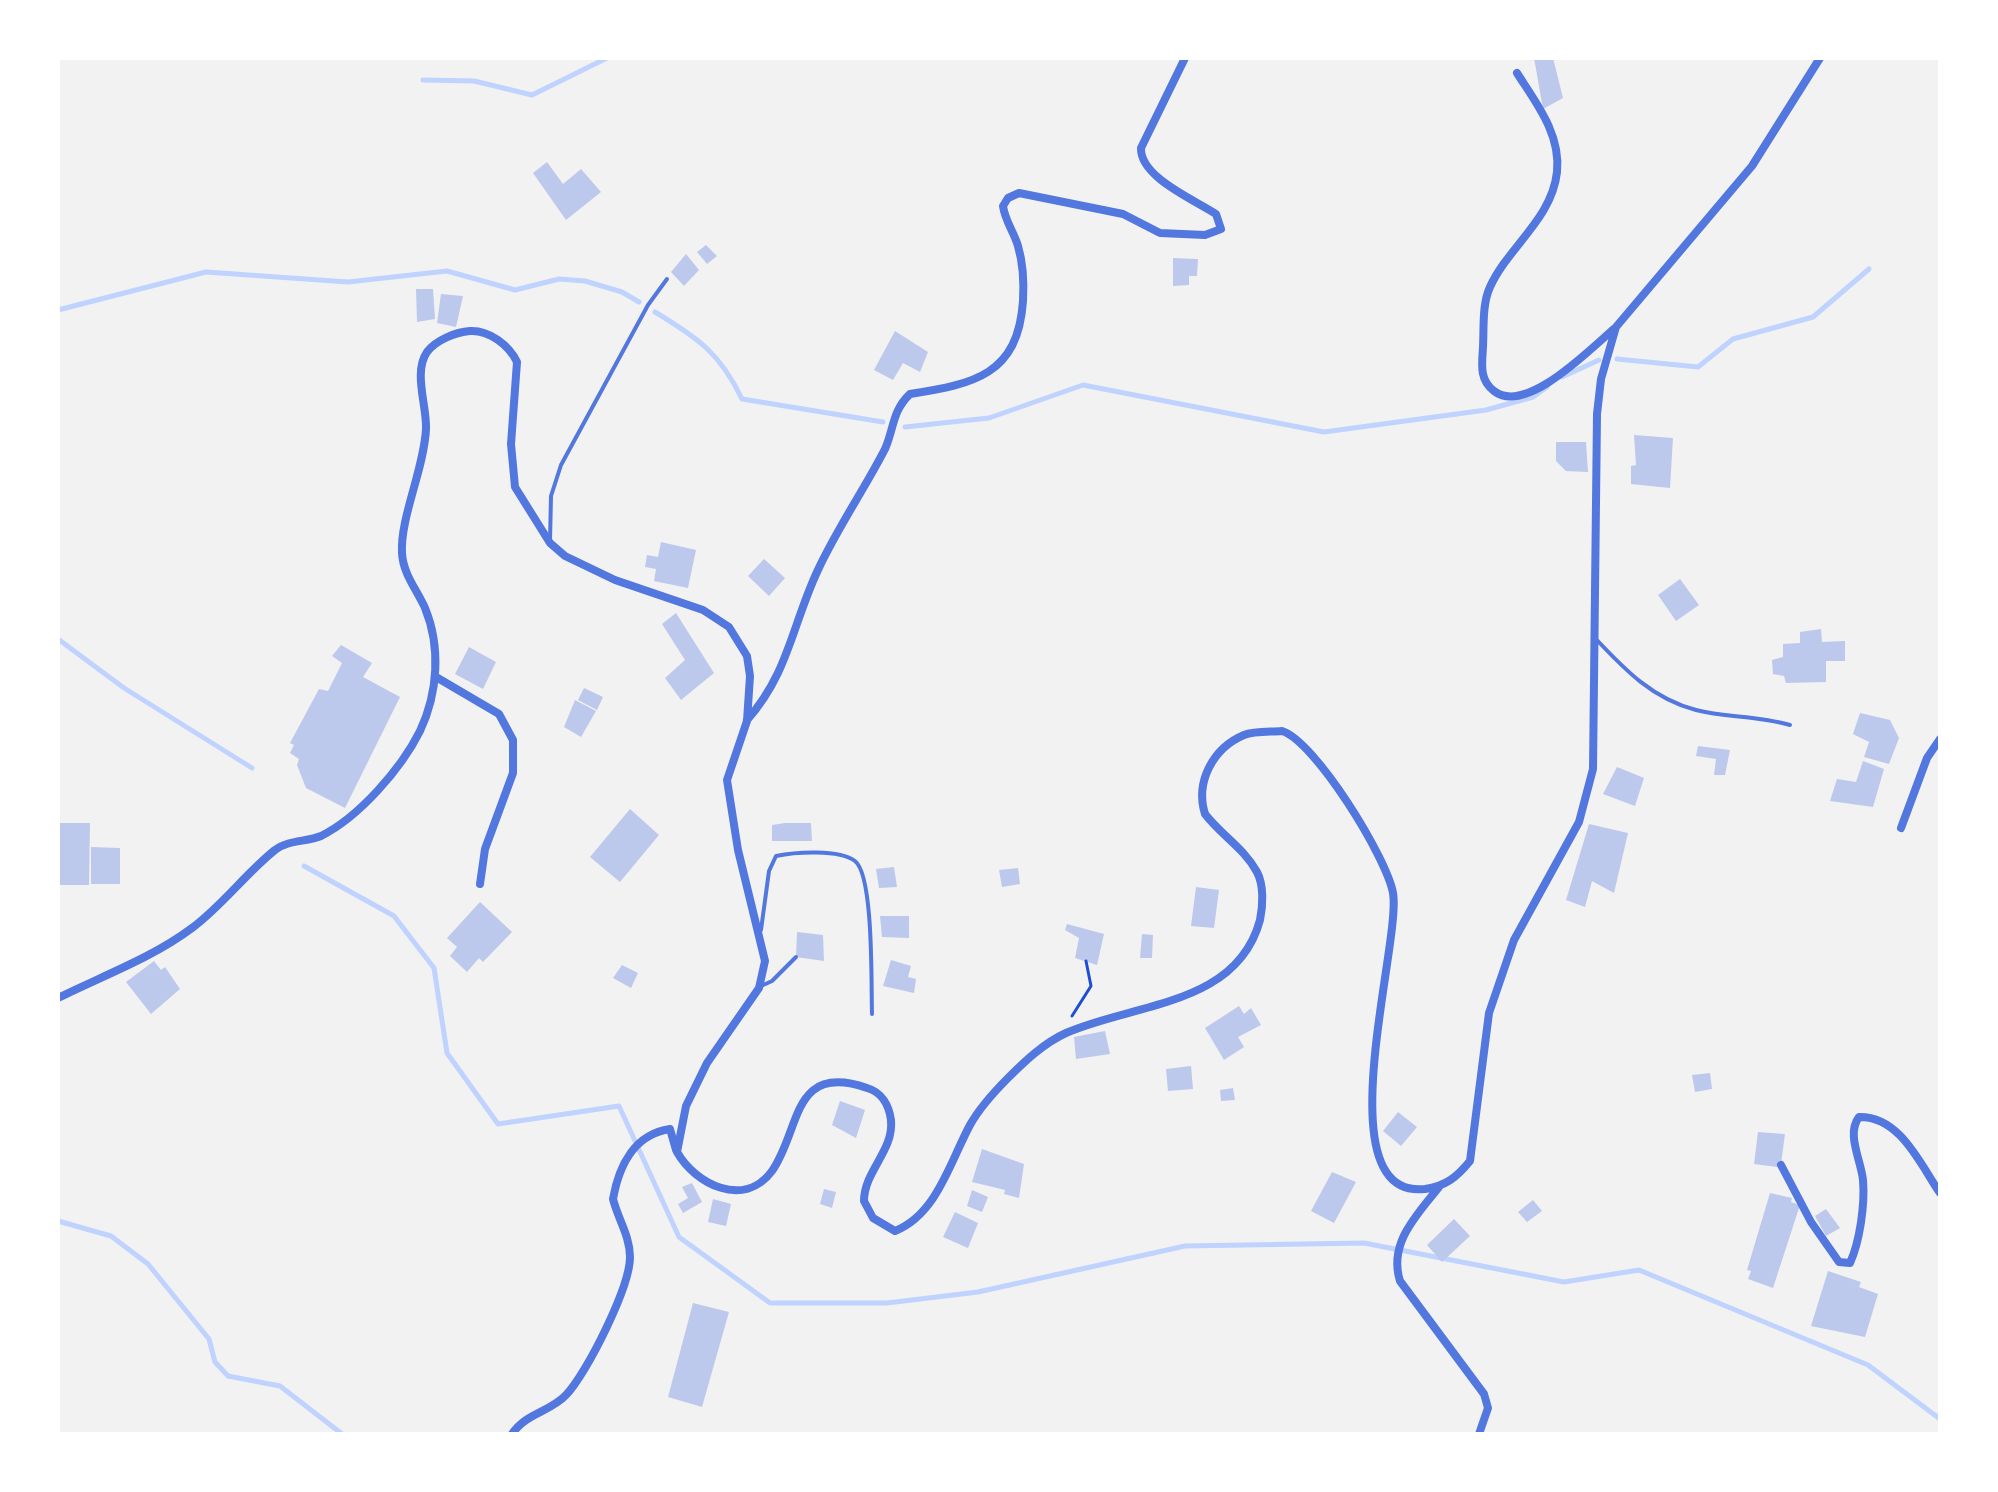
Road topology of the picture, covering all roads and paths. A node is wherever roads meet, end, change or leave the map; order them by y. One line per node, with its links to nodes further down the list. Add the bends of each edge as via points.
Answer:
1 (1185, 58): 9 (street, via 1140,157 1149,173 1216,214 1221,229 1205,235 1160,233 1123,214 1019,193 1008,198 1004,217 1018,246 1023,285 1021,330 1004,362 960,386 910,394 904,400 892,418 887,444 817,573 782,672)
2 (1820, 58): 5 (street, via 1752,166)
3 (1517, 73): 5 (street, via 1550,126 1557,174 1540,218 1490,286 1481,372 1499,395 1518,398 1536,391)
4 (667, 279): 6 (lane, via 561,465 551,496)
5 (1616, 327): 7 (street, via 1597,414)
6 (550, 543): 8 (street, via 515,487 511,444 519,372 513,354 485,332 447,337 428,351 422,365 422,466 402,552 405,570 426,610 436,649); 9 (street, via 615,580 671,596 729,627 747,656)
7 (1593, 636): 10 (lane, via 1636,682 1667,699 1698,711 1758,716); 23 (street, via 1596,704 1590,783 1579,822 1514,940 1489,1013 1470,1161)
8 (436, 677): 13 (street, via 499,714 513,740 513,773 485,849); 18 (street, via 420,731 358,809 321,836 278,847 168,945)
9 (747, 721): 14 (street, via 727,780 738,850)
10 (1790, 725)
11 (1940, 739): 12 (street, via 1927,758)
12 (1901, 828)
13 (480, 884)
14 (761, 933): 17 (street, via 765,961); 19 (lane, via 769,871 776,856 853,859 866,891)
15 (796, 957): 17 (lane)
16 (1086, 961): 20 (path, via 1091,986)
17 (759, 988): 21 (street, via 707,1063 686,1106)
18 (58, 998)
19 (872, 1014)
20 (1058, 1037): 21 (street, via 1007,1079 972,1121 921,1215 895,1231 873,1218 864,1201 892,1124 887,1104 871,1089 830,1082 808,1095 793,1116 773,1169 746,1189 723,1190 700,1180); 23 (street, via 1198,992 1232,969 1255,938 1263,906 1259,875 1205,814 1202,785 1223,748 1245,734 1289,733 1317,757 1385,869 1393,892 1395,919 1371,1072 1375,1145 1383,1170 1401,1185)
21 (677, 1152): 25 (street, via 670,1129 656,1130 629,1156 613,1199 627,1235 628,1274 579,1378 565,1396 521,1422)
22 (1781, 1165): 24 (street, via 1839,1262 1850,1263 1856,1250 1863,1182 1853,1130 1859,1117 1896,1129)
23 (1439, 1187): 26 (street, via 1402,1238 1397,1255 1400,1281 1484,1394 1488,1408)
24 (1940, 1193)
25 (512, 1434)
26 (1479, 1434)

